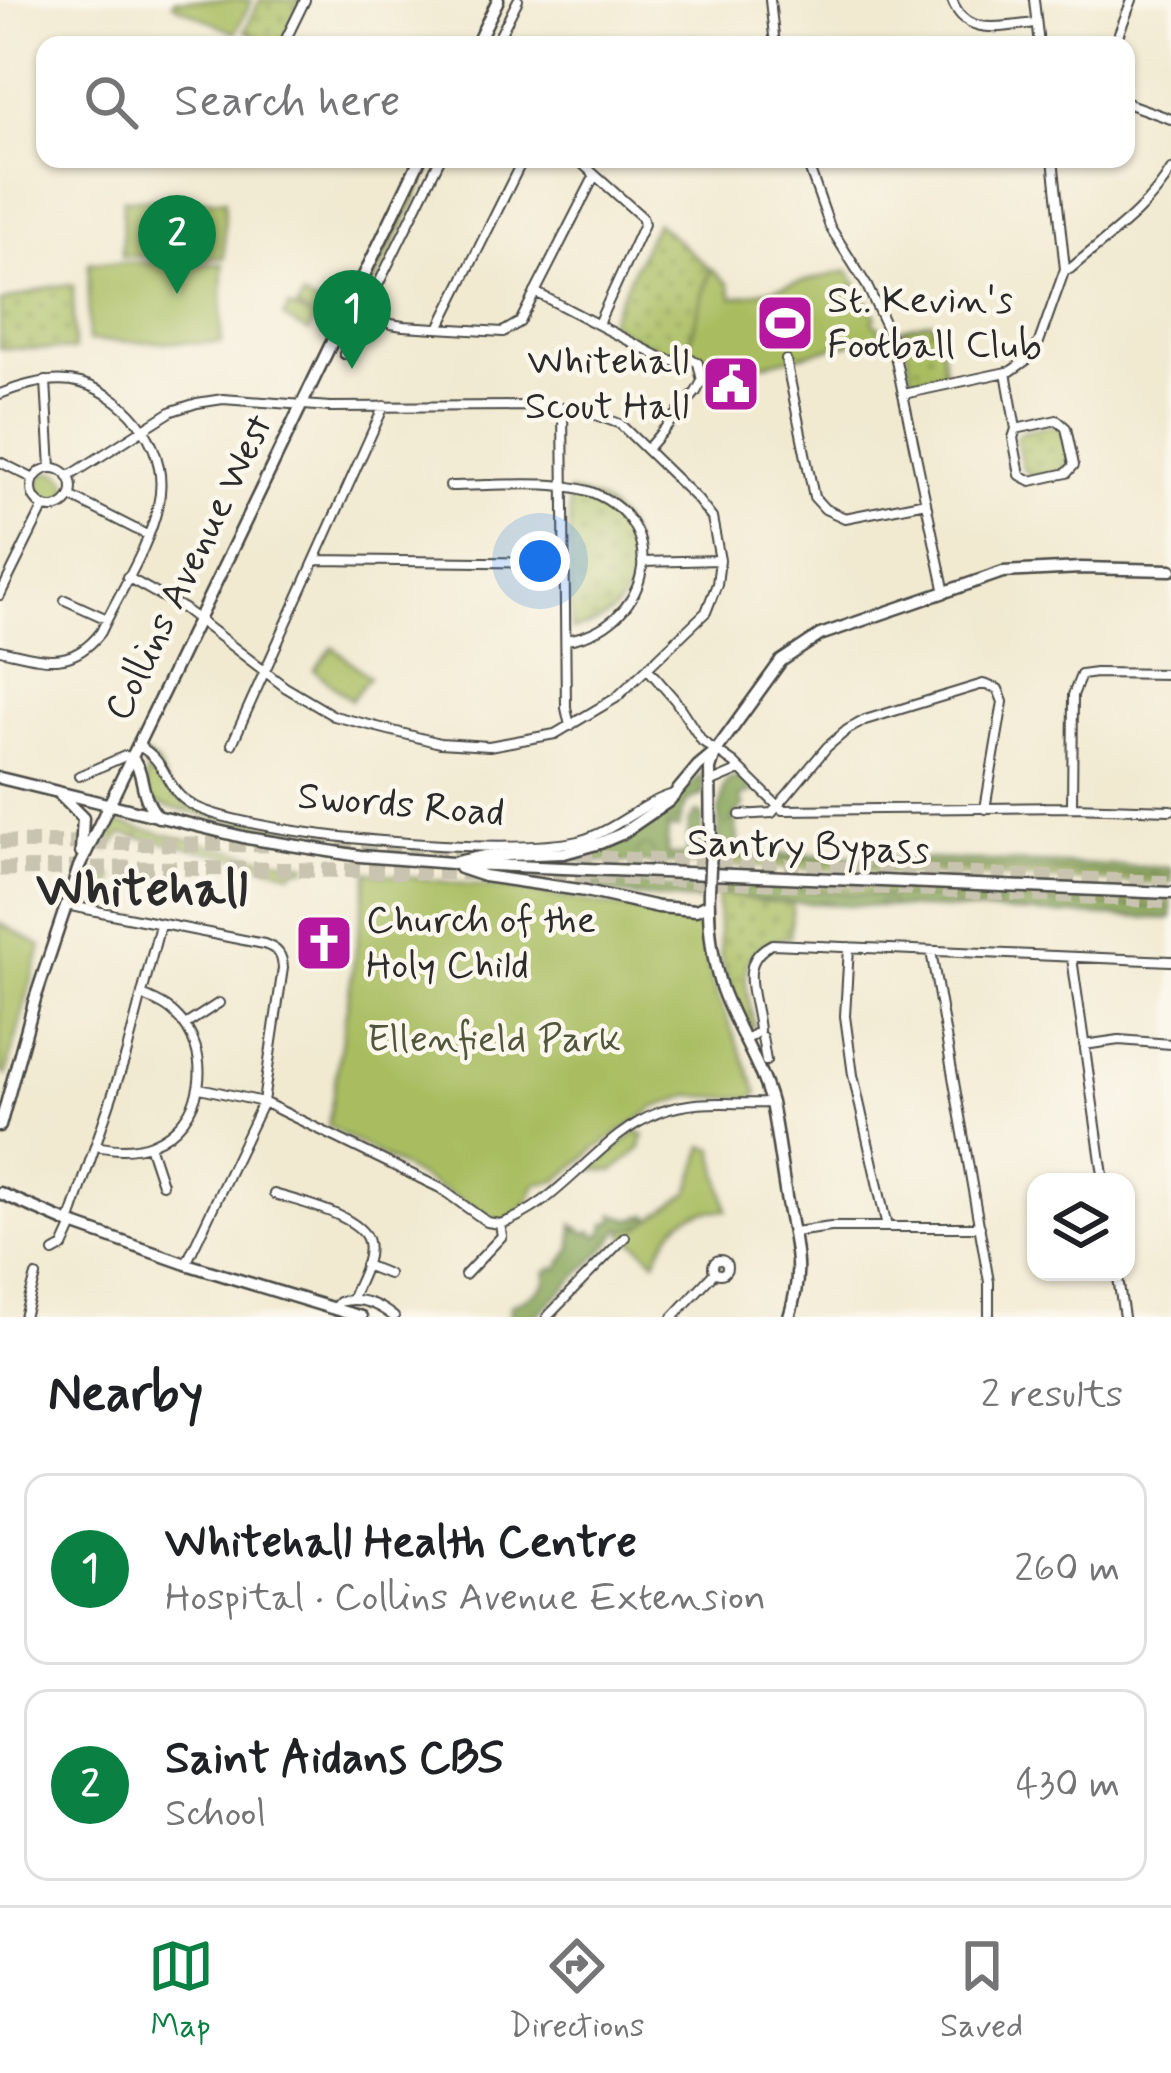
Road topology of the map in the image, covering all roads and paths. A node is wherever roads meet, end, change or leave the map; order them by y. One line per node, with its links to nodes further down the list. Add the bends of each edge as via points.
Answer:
1 (305, 0): 10 (street)
2 (498, 0): 11 (main road)
3 (518, 0): 12 (street)
4 (770, 0): 13 (street)
5 (952, 0): 8 (street, via 976,27)
6 (1034, 0): 8 (street)
7 (1132, 0): 9 (street)
8 (1036, 23): 14 (street)
9 (1119, 33)
10 (287, 36)
11 (480, 36)
12 (500, 36)
13 (774, 36)
14 (1038, 36)
15 (1135, 107): 16 (street)
16 (1171, 118)
17 (416, 168): 27 (main road, Collins Avenue West)
18 (436, 168): 28 (street)
19 (519, 168): 30 (street)
20 (586, 168): 24 (street)
21 (809, 168): 36 (street, via 830,227 886,321)
22 (1054, 168): 25 (street)
23 (1171, 170): 25 (street, via 1154,197)
24 (594, 177): 26 (street); 29 (street, via 644,224)
25 (1065, 269): 33 (street, via 1039,342)
26 (535, 292): 29 (street); 30 (street, via 520,322 503,332)
27 (350, 304): 28 (street); 37 (main road, Collins Avenue West)
28 (365, 313): 30 (street); 31 (street)
29 (598, 324): 42 (street, via 662,358 698,363 696,392)
30 (439, 328)
31 (344, 355)
32 (786, 360): 50 (street, via 814,497 824,509 845,518)
33 (1006, 372): 36 (street); 41 (street)
34 (46, 381): 35 (street); 40 (street, via 80,382); 44 (street)
35 (0, 394)
36 (904, 394): 50 (street)
37 (302, 405): 38 (street); 40 (street, via 210,401); 63 (main road, Collins Avenue West)
38 (385, 406): 39 (street); 53 (street)
39 (563, 408): 42 (street, via 609,418); 48 (street)
40 (143, 427): 45 (street); 52 (street, via 160,479)
41 (1016, 429): 41 (street, via 1024,480 1074,465 1057,420)
42 (647, 449): 54 (street, via 712,518)
43 (0, 463): 46 (street)
44 (51, 468): 45 (street); 46 (street)
45 (68, 477): 49 (street)
46 (34, 479): 51 (street, via 34,498)
47 (450, 486): 48 (street)
48 (562, 486): 55 (street, via 583,488 620,510); 56 (street)
49 (70, 496): 51 (street, via 56,508); 52 (street)
50 (926, 502): 59 (street)
51 (44, 506): 60 (street)
52 (148, 535): 58 (street)
53 (317, 560): 56 (street); 67 (street)
54 (720, 560): 55 (street); 66 (street, via 706,612)
55 (642, 562): 64 (street, via 622,614 597,633)
56 (564, 563): 64 (street)
57 (1171, 570): 59 (main road, Swords Road, via 1016,571)
58 (127, 578): 62 (street); 63 (street)
59 (945, 593): 71 (main road, Swords Road, via 793,651)
60 (0, 595)
61 (64, 600): 62 (street)
62 (107, 619): 65 (street, via 93,642 68,658)
63 (198, 619): 67 (street); 72 (main road, Collins Avenue West)
64 (566, 640): 69 (street)
65 (0, 650)
66 (648, 669): 69 (street); 71 (street)
67 (264, 670): 69 (street, via 334,716 440,743 504,745); 70 (street)
68 (1171, 674): 80 (street, via 1081,675 1073,694)
69 (570, 726)
70 (232, 744)
71 (716, 751): 73 (street); 76 (main road); 78 (main road, Swords Road)
72 (134, 752): 74 (street); 78 (street, Swords Road, via 159,760 179,795 213,813 431,844 563,844); 79 (main road, Collins Avenue West); 85 (main road, via 142,792)
73 (741, 770): 76 (street); 81 (street)
74 (79, 776)
75 (0, 778): 77 (main road, Swords Road)
76 (712, 782): 89 (main road, bridge)
77 (57, 793): 79 (main road, Swords Road); 87 (main road, via 82,818)
78 (673, 794): 86 (main road, Swords Road, via 601,843)
79 (107, 806): 85 (main road, Swords Road); 87 (main road, Collins Avenue West)
80 (1072, 807): 82 (street); 83 (street)
81 (778, 808): 82 (street); 82 (street, via 847,730 983,684 998,689 1003,702); 84 (street)
82 (985, 809)
83 (1171, 810)
84 (740, 815)
85 (160, 819): 86 (main road, Swords Road, via 323,851)
86 (452, 863): 88 (main road, Santry Bypass); 91 (main road, Swords Road)
87 (79, 867): 90 (main road, Collins Avenue West)
88 (1168, 893)
89 (709, 897): 91 (main road, Swords Road); 93 (main road)
90 (65, 904): 92 (street); 110 (main road, Collins Avenue West)
91 (687, 910): 93 (main road)
92 (160, 925): 98 (street); 108 (street, via 280,952)
93 (710, 936): 102 (main road)
94 (849, 946): 95 (street); 102 (street, via 762,949 750,967 759,1031); 119 (street, via 847,1036)
95 (931, 951): 96 (street); 120 (street)
96 (1072, 958): 97 (street); 104 (street)
97 (1171, 961)
98 (142, 995): 100 (street); 112 (street)
99 (219, 1003): 100 (street)
100 (185, 1024): 107 (street)
101 (762, 1037): 106 (street)
102 (745, 1040): 106 (main road)
103 (1170, 1044): 104 (street); 105 (street)
104 (1084, 1045): 113 (street)
105 (1171, 1056)
106 (762, 1062): 109 (main road)
107 (200, 1088): 108 (street); 111 (street, via 189,1113)
108 (263, 1102): 118 (street); 124 (street)
109 (771, 1103): 118 (street, via 704,1102 649,1117); 121 (main road)
110 (0, 1126)
111 (149, 1144): 112 (street); 114 (street)
112 (96, 1146): 117 (street)
113 (1103, 1173)
114 (162, 1184)
115 (0, 1192): 117 (main road)
116 (274, 1194): 125 (street, via 362,1231)
117 (71, 1224): 123 (street); 124 (main road)
118 (500, 1224): 128 (street, via 502,1236)
119 (886, 1227): 120 (street); 121 (street)
120 (980, 1227): 139 (street)
121 (794, 1232): 138 (main road, via 798,1268)
122 (625, 1237): 137 (street)
123 (53, 1252)
124 (185, 1264): 132 (main road)
125 (364, 1265): 127 (street); 131 (street)
126 (715, 1272): 133 (street)
127 (388, 1274)
128 (465, 1275)
129 (36, 1276): 134 (street)
130 (1118, 1281): 140 (street)
131 (352, 1298): 132 (street); 136 (street)
132 (334, 1308): 135 (main road)
133 (679, 1315)
134 (24, 1317)
135 (362, 1317)
136 (394, 1317)
137 (547, 1317)
138 (789, 1317)
139 (989, 1317)
140 (1124, 1317)

